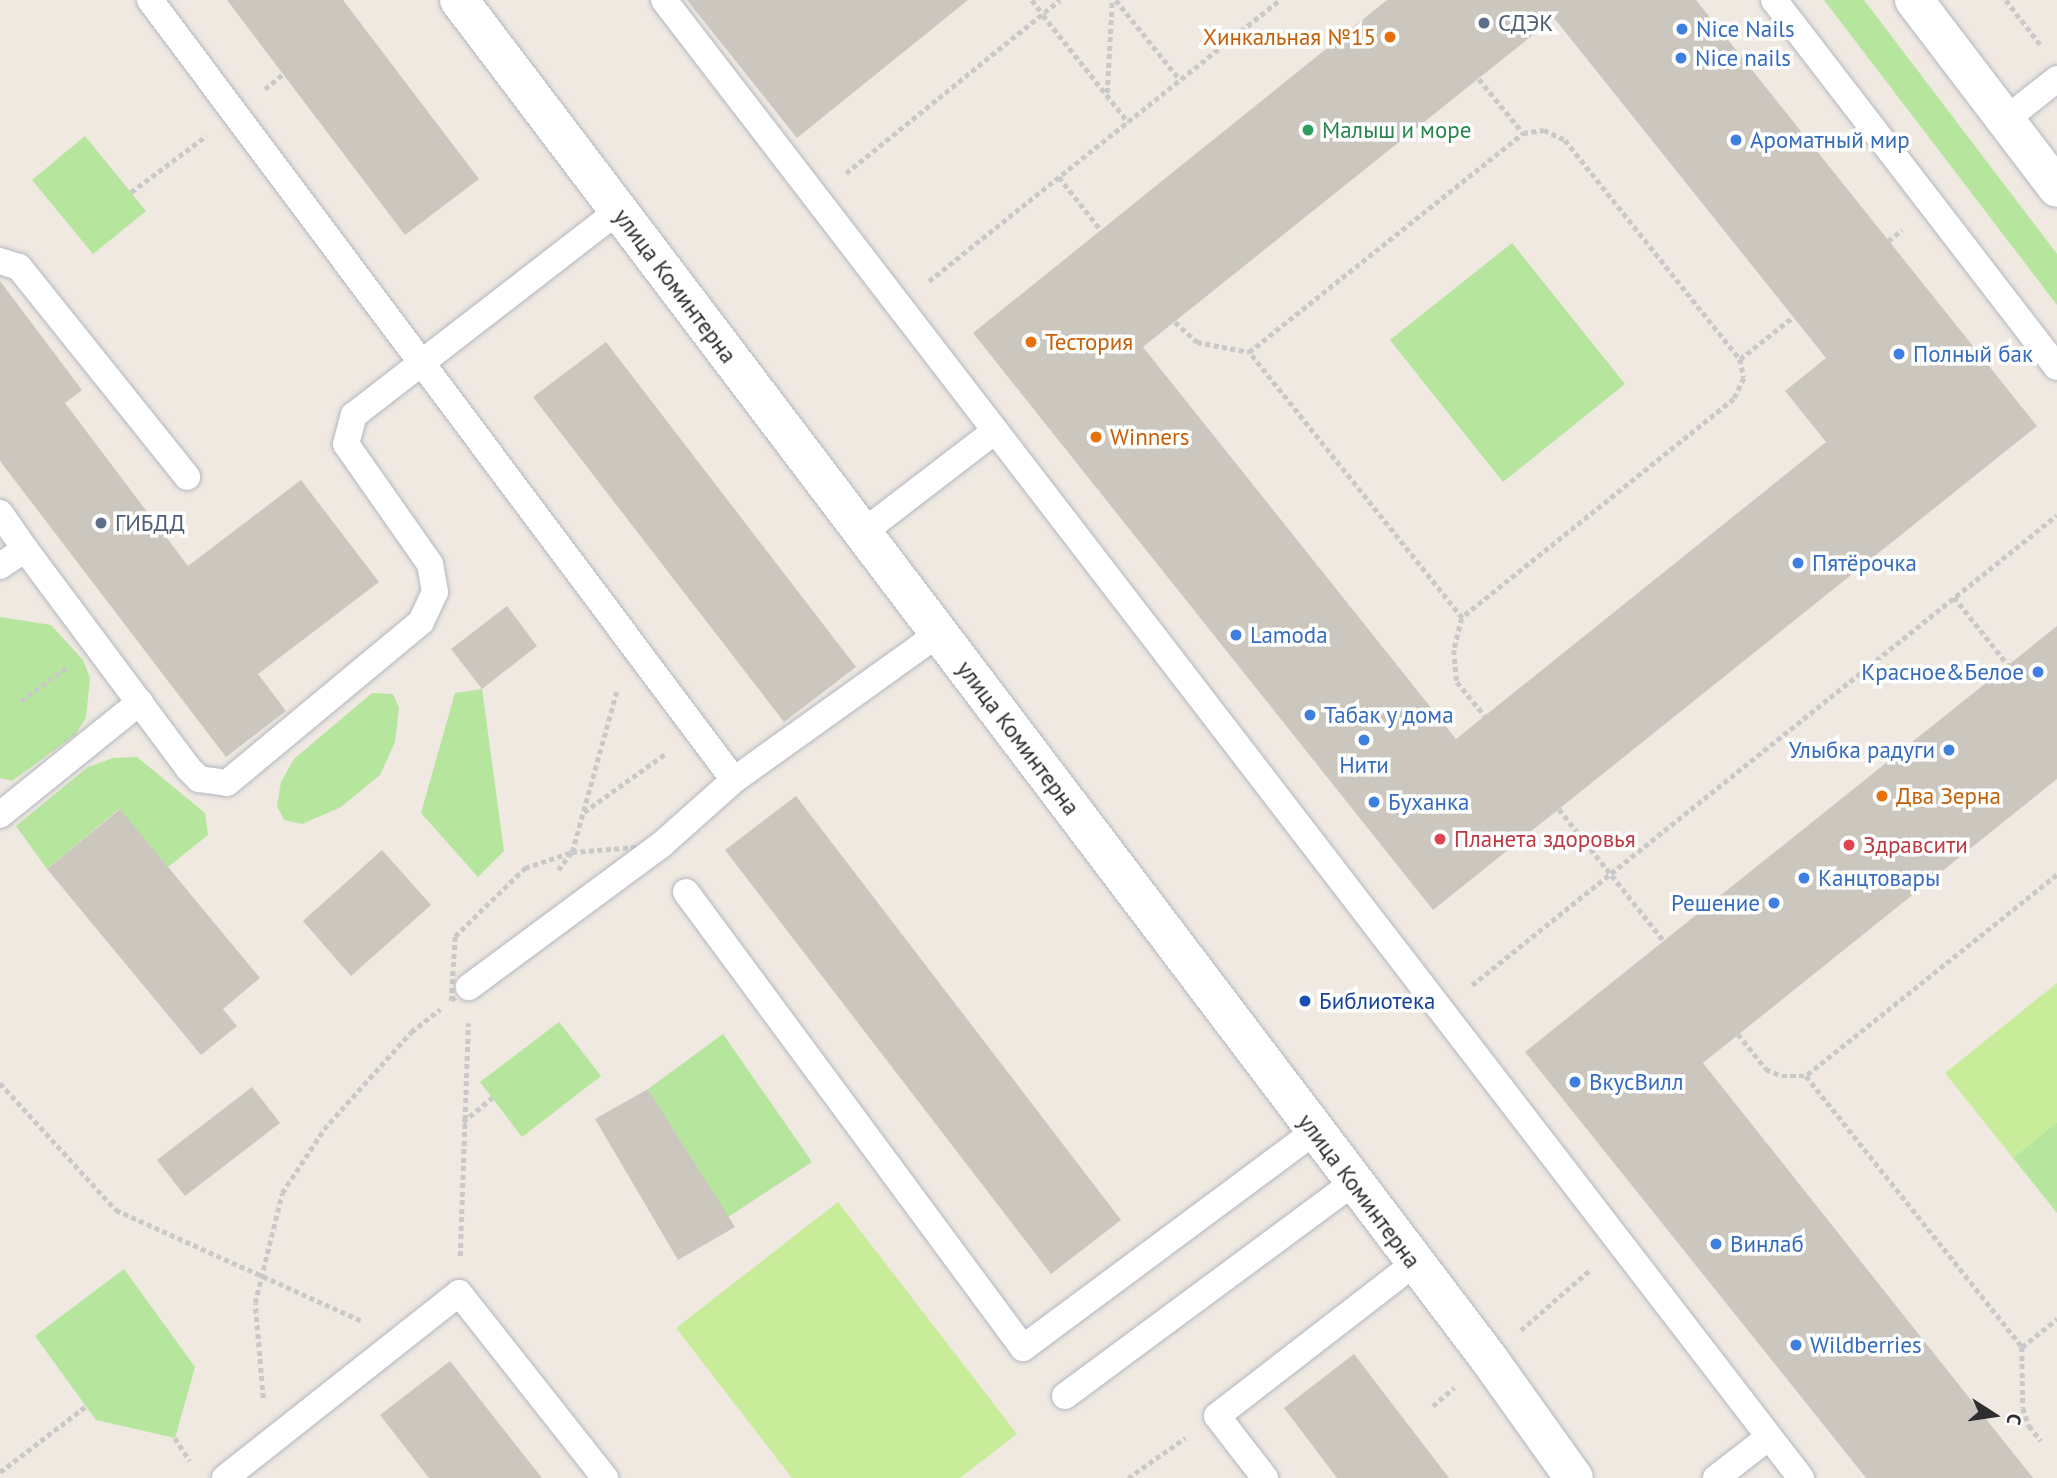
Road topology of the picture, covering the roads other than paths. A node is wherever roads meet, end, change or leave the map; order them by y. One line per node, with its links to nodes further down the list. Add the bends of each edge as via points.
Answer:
1 (150, 0): 11 (lane)
2 (459, 0): 9 (street, улица Коминтерна)
3 (664, 0): 13 (lane)
4 (1774, 0): 12 (lane)
5 (1914, 0): 7 (street)
6 (2053, 67): 7 (lane)
7 (2005, 120): 8 (street)
8 (2057, 188)
9 (618, 211): 11 (lane); 16 (street, улица Коминтерна)
10 (0, 261): 14 (lane, via 19,267)
11 (422, 363): 20 (lane, via 354,415 346,444 436,578 435,592 421,622 227,783 199,779); 21 (lane)
12 (2057, 367)
13 (995, 431): 16 (lane); 29 (lane)
14 (187, 477)
15 (0, 513): 17 (lane)
16 (862, 533): 19 (street, улица Коминтерна)
17 (25, 549): 18 (lane); 20 (lane)
18 (0, 566)
19 (938, 634): 21 (lane); 25 (street, улица Коминтерна)
20 (140, 702): 22 (lane)
21 (734, 780): 24 (lane, via 661,845)
22 (0, 815)
23 (686, 892): 25 (lane, via 1023,1348)
24 (469, 994)
25 (1315, 1131): 26 (street, улица Коминтерна)
26 (1353, 1183): 27 (street, улица Коминтерна); 28 (lane)
27 (1414, 1264): 32 (lane, via 1217,1416); 33 (street, улица Коминтерна)
28 (1065, 1396)
29 (1769, 1437): 34 (lane); 35 (lane)
30 (225, 1478): 31 (lane, via 459,1293)
31 (605, 1478)
32 (1265, 1478)
33 (1574, 1478)
34 (1716, 1478)
35 (1801, 1478)

